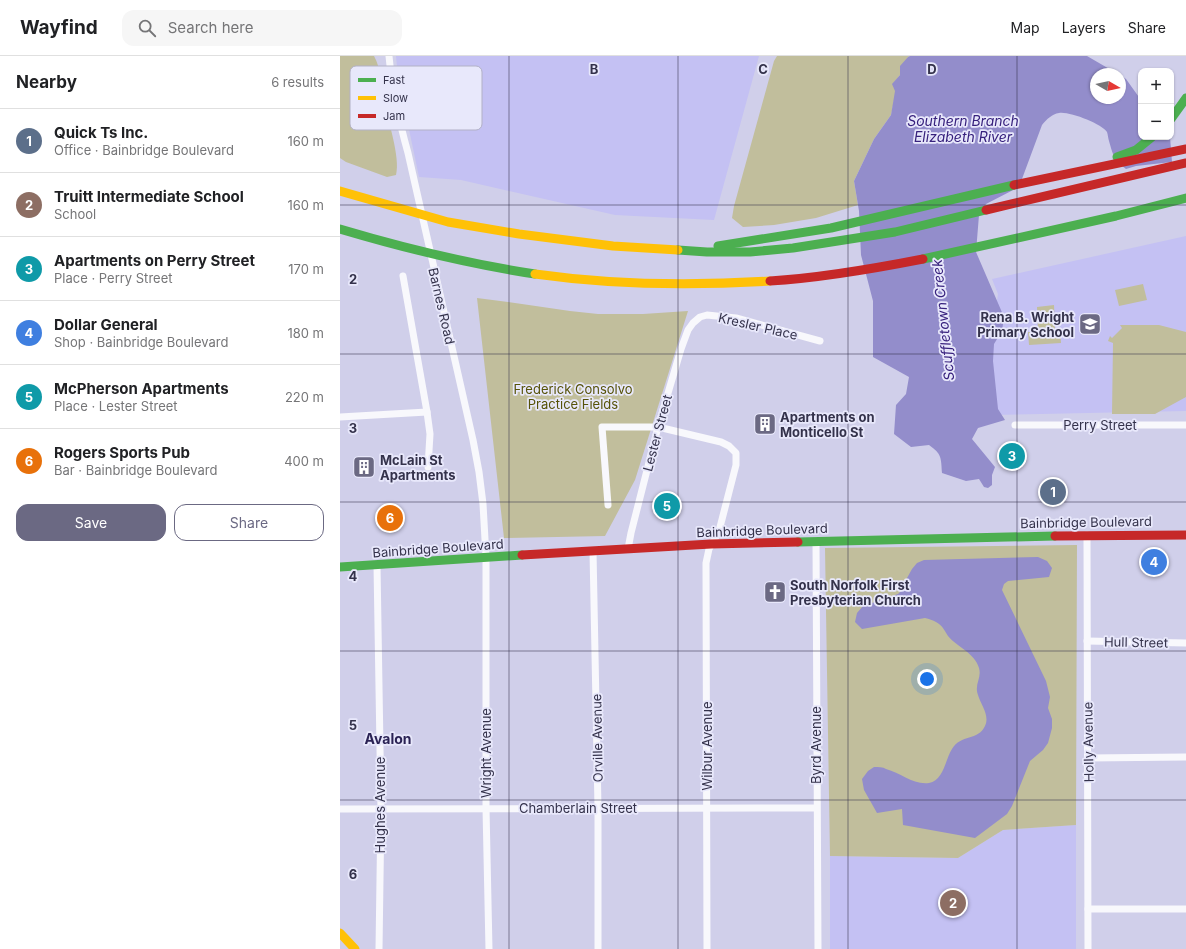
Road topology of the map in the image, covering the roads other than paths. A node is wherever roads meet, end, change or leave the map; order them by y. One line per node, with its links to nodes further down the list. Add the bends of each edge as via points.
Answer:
1 (389, 56): 2 (street, Barnes Road)
2 (390, 66)
3 (1186, 98): 4 (main road)
4 (1174, 116)
5 (402, 130): 32 (street, Barnes Road, via 473,440 483,504)
6 (1148, 140): 9 (main road, via 1136,150)
7 (1186, 150): 9 (main road)
8 (1186, 163): 15 (main road, via 894,232 830,243 750,252)
9 (1082, 171): 15 (main road, via 831,228)
10 (340, 191): 15 (main road, via 448,222 598,244)
11 (1186, 198): 13 (main road)
12 (1186, 204): 13 (main road)
13 (1156, 206): 14 (main road, via 909,262 800,279 692,284 629,283 540,275 453,258)
14 (340, 229)
15 (689, 250)
16 (403, 276): 19 (street)
17 (696, 320): 18 (street, Kresler Place, via 707,315 736,318); 23 (street, Lester Street, via 688,330)
18 (820, 341)
19 (427, 412): 20 (street); 24 (street, via 430,434)
20 (340, 417)
21 (1015, 425): 22 (street, Perry Street)
22 (1186, 425)
23 (658, 427): 25 (street, via 602,427); 29 (street, Wilbur Avenue, via 721,442 736,453 736,465 719,532); 30 (street, Lester Street)
24 (428, 468)
25 (608, 505)
26 (1087, 535): 27 (main road, Bainbridge Boulevard); 28 (main road, Bainbridge Boulevard); 35 (street, Holly Avenue)
27 (1186, 535)
28 (816, 541): 29 (main road, Bainbridge Boulevard); 42 (street, Byrd Avenue)
29 (712, 544): 30 (main road, Bainbridge Boulevard); 41 (street, Wilbur Avenue, via 706,563)
30 (628, 549): 31 (main road, Bainbridge Boulevard)
31 (594, 551): 32 (main road, Bainbridge Boulevard); 40 (street, Orville Avenue)
32 (486, 557): 33 (main road, Bainbridge Boulevard); 39 (street, Wright Avenue)
33 (377, 565): 34 (main road, Bainbridge Boulevard); 44 (street, Hughes Avenue)
34 (340, 567)
35 (1087, 641): 36 (street, Hull Street); 38 (street, Holly Avenue)
36 (1186, 643)
37 (1186, 757): 38 (street)
38 (1088, 758): 45 (street, Holly Avenue)
39 (486, 808): 40 (street, Chamberlain Street); 44 (street, Chamberlain Street); 50 (street, Wright Avenue)
40 (598, 808): 41 (street, Chamberlain Street); 51 (street, Orville Avenue)
41 (707, 808): 42 (street, Chamberlain Street); 52 (street, Wilbur Avenue)
42 (816, 808): 53 (street, Byrd Avenue)
43 (340, 809): 44 (street, Chamberlain Street)
44 (381, 809): 49 (street, Hughes Avenue)
45 (1088, 909): 46 (street); 54 (street, Holly Avenue)
46 (1186, 909)
47 (340, 933): 48 (main road)
48 (355, 949)
49 (378, 949)
50 (489, 949)
51 (598, 949)
52 (707, 949)
53 (818, 949)
54 (1088, 949)

